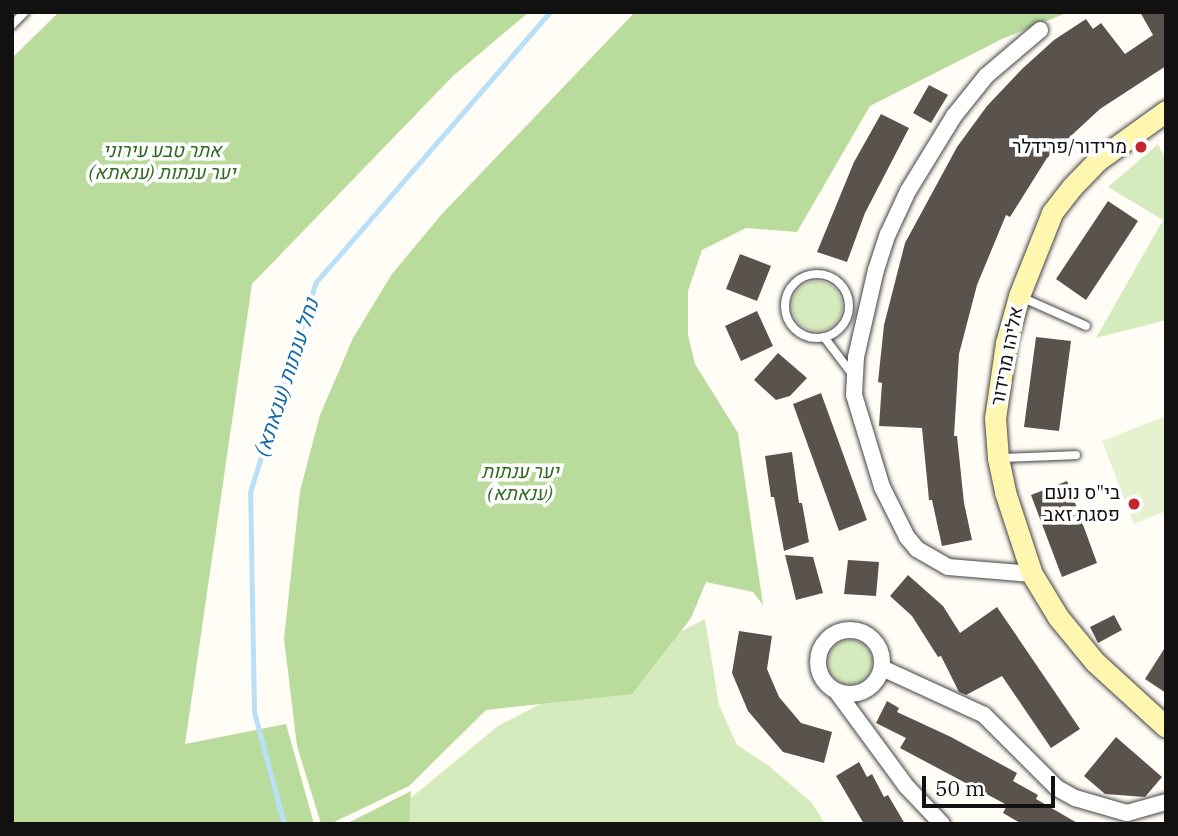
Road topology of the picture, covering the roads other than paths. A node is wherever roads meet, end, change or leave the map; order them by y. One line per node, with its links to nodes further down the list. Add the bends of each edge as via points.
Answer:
1 (25, 12): 2 (lane)
2 (12, 25)
3 (1040, 30): 8 (street, via 985,76 947,126 908,191 876,270)
4 (1166, 111): 5 (street, אליהו מרידור, via 1098,160 1072,187 1052,213)
5 (1019, 296): 6 (lane); 10 (street, אליהו מרידור, via 998,389)
6 (1086, 326)
7 (824, 337): 7 (lane, via 842,327 848,317 847,292 831,276 809,274 788,292 787,318 802,335); 8 (lane)
8 (855, 377): 11 (street, via 854,395 882,487 917,549 948,567)
9 (1076, 455): 10 (lane)
10 (998, 458): 11 (street, אליהו מרידור, via 1016,532)
11 (1032, 574): 14 (street, אליהו מרידור, via 1058,617 1095,662)
12 (882, 668): 13 (street, via 871,687 848,695); 13 (street, via 883,657 871,636 850,629 838,631 817,657 821,677); 15 (street, via 984,715 1056,788 1075,798 1127,813)
13 (837, 692): 16 (street, via 906,786)
14 (1166, 727)
15 (1166, 802)
16 (942, 824)

